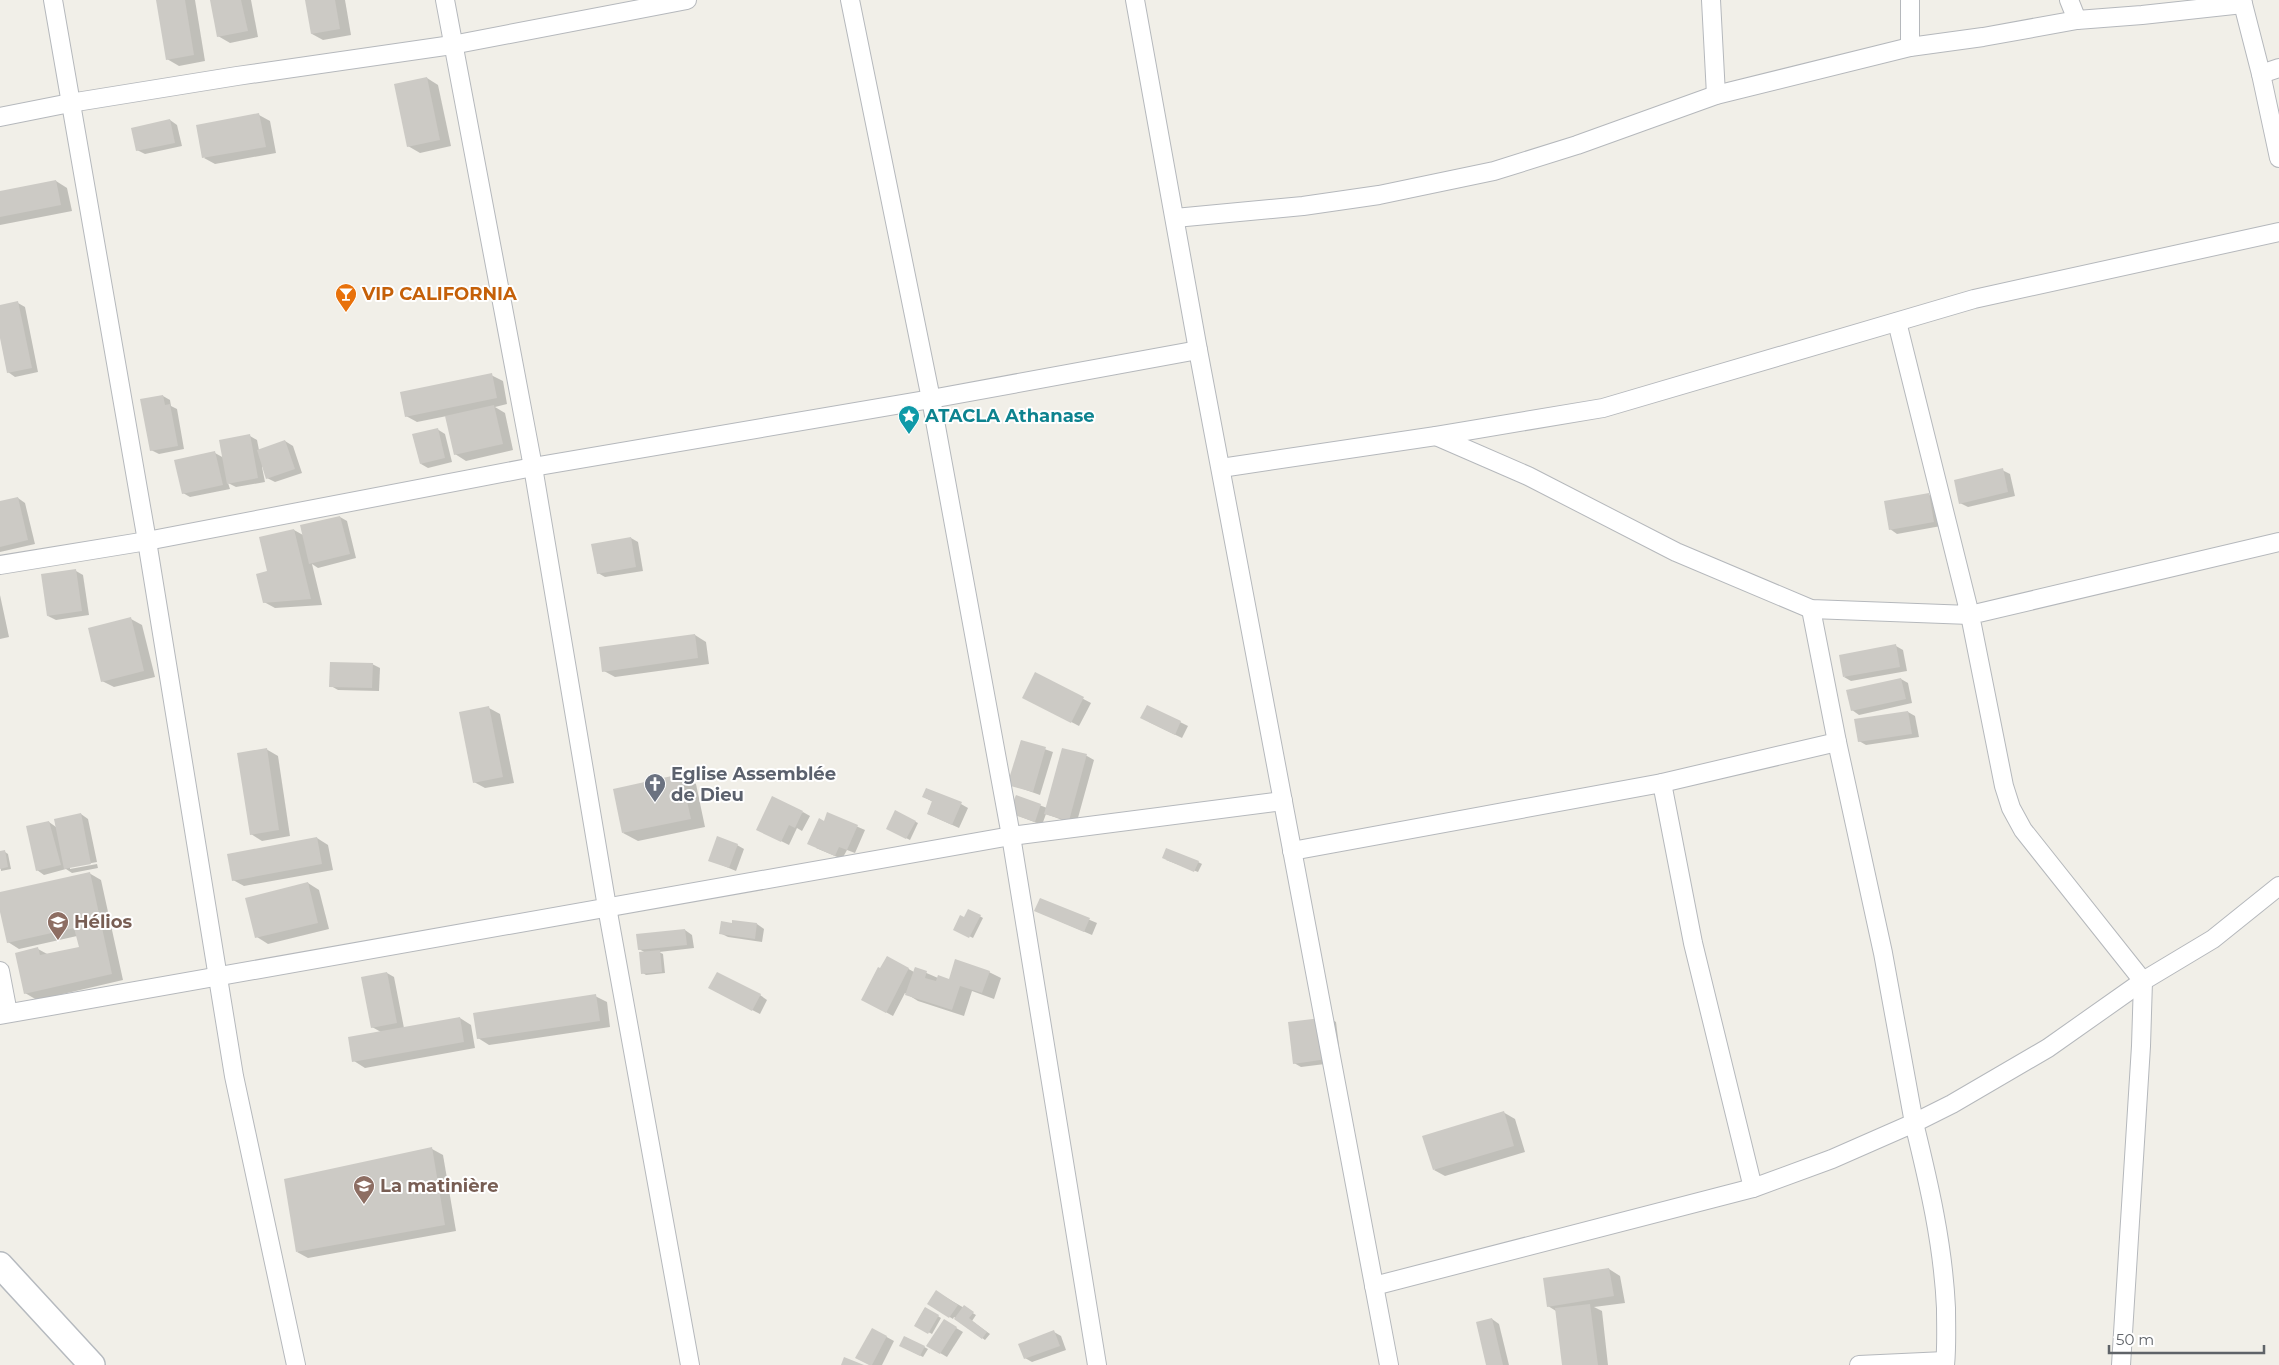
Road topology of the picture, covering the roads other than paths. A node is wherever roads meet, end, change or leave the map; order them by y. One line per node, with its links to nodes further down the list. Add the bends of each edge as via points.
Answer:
1 (53, 0): 16 (street)
2 (445, 0): 11 (street)
3 (687, 0): 11 (street)
4 (850, 0): 23 (street)
5 (1135, 0): 19 (street)
6 (1711, 0): 15 (street)
7 (1910, 0): 12 (street)
8 (2069, 0): 10 (street)
9 (2242, 2): 10 (street); 14 (street)
10 (2076, 20): 12 (street)
11 (452, 45): 16 (street); 25 (street)
12 (1910, 47): 15 (street)
13 (2279, 68): 14 (street)
14 (2262, 74): 18 (street)
15 (1716, 95): 19 (street, via 1494,171 1313,205)
16 (70, 103): 17 (street); 27 (street)
17 (0, 117)
18 (2279, 158)
19 (1175, 218): 22 (street)
20 (2279, 232): 21 (street, via 1974,299)
21 (1897, 322): 24 (street, via 1603,408); 31 (street)
22 (1198, 350): 23 (street); 26 (street)
23 (931, 399): 25 (street); 35 (street)
24 (1436, 436): 26 (street); 30 (street, via 1528,476 1676,552)
25 (534, 467): 27 (street); 38 (street)
26 (1220, 468): 34 (street)
27 (147, 541): 29 (street); 40 (street)
28 (2279, 542): 31 (street)
29 (0, 565)
30 (1811, 609): 31 (street); 32 (street)
31 (1970, 615): 41 (street, via 2011,808 2023,830)
32 (1837, 742): 33 (street); 43 (street, via 1883,953)
33 (1662, 783): 36 (street); 44 (street, via 1693,943)
34 (1283, 801): 35 (street); 36 (street)
35 (1011, 836): 38 (street); 51 (street)
36 (1292, 851): 46 (street)
37 (2279, 886): 41 (street, via 2214,939)
38 (607, 907): 40 (street); 50 (street)
39 (0, 971): 42 (street)
40 (218, 976): 42 (street); 49 (street, via 234,1076)
41 (2143, 981): 43 (street, via 2048,1048); 54 (street)
42 (4, 1014)
43 (1914, 1123): 44 (street, via 1832,1159); 47 (street, via 1940,1243 1945,1296)
44 (1753, 1188): 46 (street)
45 (0, 1265): 48 (main road)
46 (1374, 1286): 52 (street)
47 (1945, 1363): 53 (street)
48 (92, 1365)
49 (296, 1365)
50 (690, 1365)
51 (1097, 1365)
52 (1389, 1365)
53 (1859, 1365)
54 (2121, 1365)

